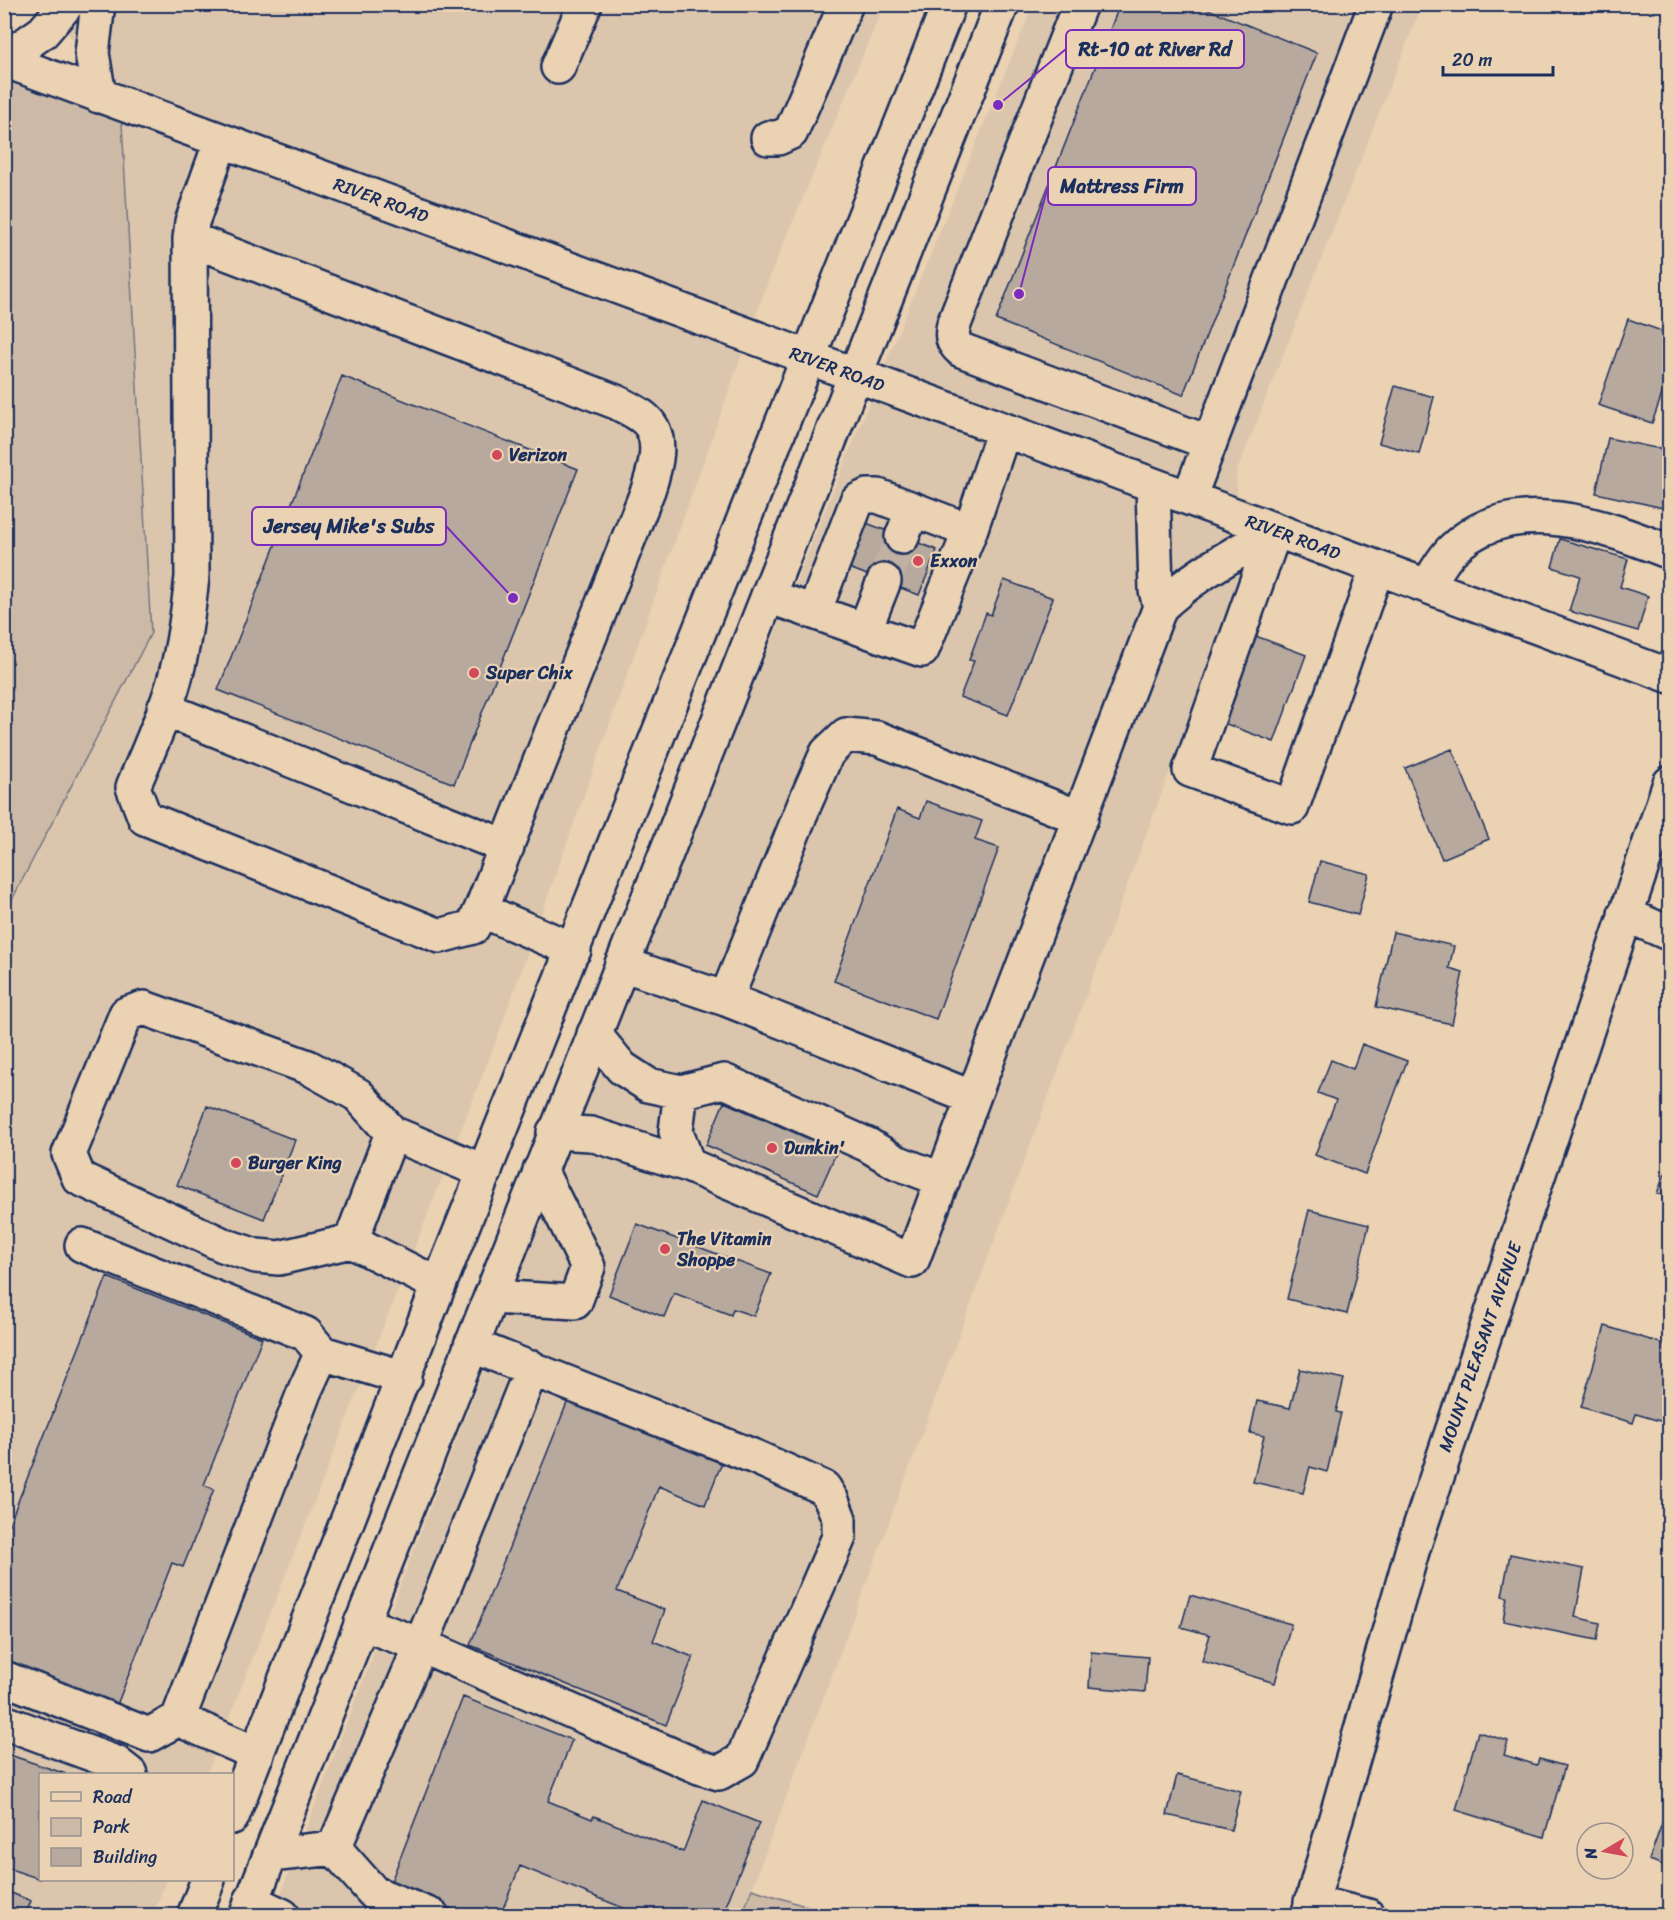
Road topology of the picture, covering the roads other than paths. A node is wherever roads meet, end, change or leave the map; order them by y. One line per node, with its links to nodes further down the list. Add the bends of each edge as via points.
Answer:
1 (67, 4): 9 (main road, via 43,32)
2 (98, 4): 11 (main road, via 92,53)
3 (585, 4): 10 (main road)
4 (846, 4): 12 (main road, via 791,132)
5 (949, 4): 15 (main road)
6 (1002, 4): 16 (main road)
7 (1080, 4): 18 (main road, via 954,324 954,343 961,350)
8 (1376, 4): 18 (main road)
9 (4, 60): 11 (main road, RIVER ROAD)
10 (558, 67)
11 (99, 96): 13 (main road, RIVER ROAD)
12 (768, 138)
13 (221, 141): 14 (main road, via 192,222); 15 (main road, RIVER ROAD)
14 (190, 239): 32 (main road, via 192,578 186,631); 35 (main road, via 616,402 651,424 657,454 648,490)
15 (809, 358): 16 (main road, RIVER ROAD); 39 (main road)
16 (855, 375): 17 (main road, RIVER ROAD); 27 (main road)
17 (1004, 430): 19 (main road, RIVER ROAD); 22 (main road)
18 (1210, 443): 20 (main road)
19 (1153, 485): 20 (main road, RIVER ROAD); 28 (main road, via 1155,590)
20 (1189, 498): 21 (main road, RIVER ROAD)
21 (1275, 530): 24 (main road, RIVER ROAD); 24 (main road, via 1190,770 1292,807); 28 (main road, via 1197,576)
22 (970, 531): 29 (main road, via 908,523 878,496 857,501); 30 (main road, via 922,650)
23 (1670, 552): 26 (main road, via 1623,534 1556,518 1520,518 1497,522 1452,549)
24 (1377, 568): 26 (main road, RIVER ROAD)
25 (884, 581): 30 (main road)
26 (1427, 586): 31 (main road, RIVER ROAD)
27 (768, 596): 29 (main road); 40 (main road)
28 (1160, 608): 34 (main road)
29 (814, 612): 30 (main road)
30 (865, 629)
31 (1670, 676)
32 (165, 709): 35 (main road); 36 (main road, via 133,787 145,818 440,936 473,927)
33 (1670, 783): 37 (main road, MOUNT PLEASANT AVENUE)
34 (1081, 818): 41 (main road, via 877,738 846,735 822,763); 44 (main road)
35 (507, 847): 36 (main road)
36 (481, 910): 39 (main road)
37 (1625, 914): 38 (main road); 71 (main road, MOUNT PLEASANT AVENUE, via 1413,1548)
38 (1670, 934)
39 (574, 950): 49 (main road)
40 (622, 964): 41 (main road); 42 (main road)
41 (726, 999): 44 (main road)
42 (594, 1034): 43 (main road, via 622,1068 648,1085); 45 (main road)
43 (681, 1092): 47 (main road, via 676,1131); 50 (main road, via 724,1081)
44 (973, 1098): 50 (main road)
45 (554, 1132): 47 (main road, via 591,1134); 48 (main road)
46 (392, 1133): 49 (main road); 51 (main road); 51 (main road, via 358,1095 308,1067 144,1008 126,1014 69,1154 79,1178 222,1245 256,1256 279,1258)
47 (688, 1165): 50 (main road, via 912,1261)
48 (540, 1170): 54 (main road); 54 (main road, via 588,1267 578,1294 574,1302)
49 (485, 1172): 53 (main road)
50 (943, 1180)
51 (351, 1241): 53 (main road)
52 (82, 1245): 56 (main road, via 306,1334)
53 (440, 1286): 58 (main road)
54 (491, 1297): 55 (main road)
55 (471, 1345): 57 (main road); 59 (main road)
56 (322, 1353): 58 (main road); 62 (main road)
57 (532, 1368): 60 (main road); 60 (main road, via 824,1488 839,1519 839,1537 742,1760 719,1773)
58 (405, 1378): 64 (main road)
59 (361, 1623): 60 (main road); 68 (main road)
60 (421, 1645): 67 (main road)
61 (4, 1678): 62 (main road, via 148,1735)
62 (178, 1719): 64 (main road)
63 (4, 1722): 65 (main road, via 116,1763)
64 (257, 1754): 66 (main road)
65 (129, 1773)
66 (234, 1812)
67 (334, 1848): 68 (main road); 74 (main road, via 375,1893)
68 (270, 1855): 70 (main road)
69 (208, 1881): 72 (main road)
70 (249, 1909): 73 (main road)
71 (1310, 1909): 75 (main road)
72 (194, 1916)
73 (282, 1916)
74 (432, 1916)
75 (1368, 1916)

